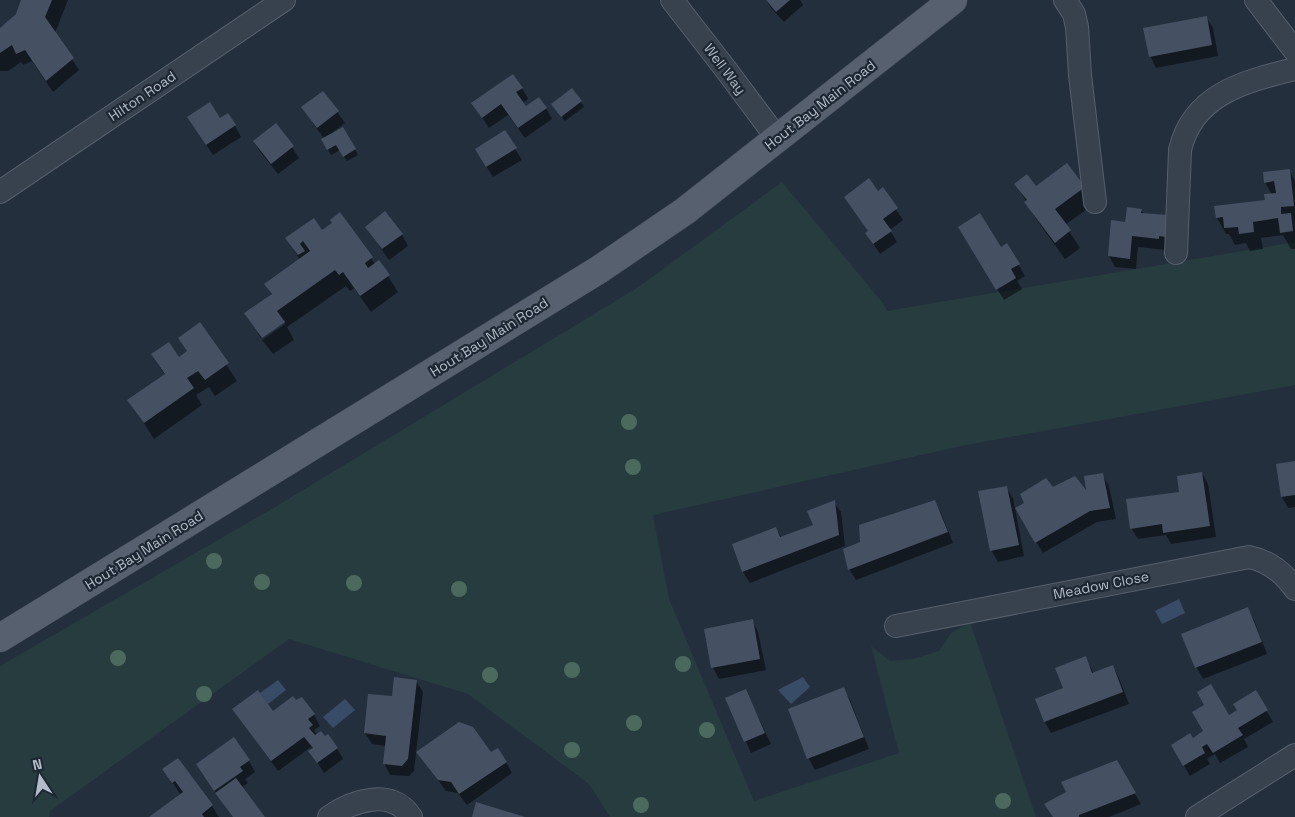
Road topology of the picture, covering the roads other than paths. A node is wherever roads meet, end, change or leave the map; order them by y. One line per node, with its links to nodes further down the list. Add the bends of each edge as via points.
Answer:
1 (284, 0): 9 (street, Hilton Road)
2 (672, 0): 8 (street, Well Way)
3 (953, 0): 8 (main road, Hout Bay Main Road)
4 (1065, 0): 10 (street, via 1074,14 1077,27)
5 (1256, 0): 6 (street)
6 (1295, 51)
7 (1295, 69): 11 (street, via 1253,80 1222,93 1192,120 1180,150)
8 (777, 138): 14 (main road, Hout Bay Main Road, via 685,211 600,269)
9 (0, 192)
10 (1095, 202)
11 (1176, 253)
12 (1295, 589): 13 (street, Meadow Close, via 1272,564 1249,556)
13 (896, 626)
14 (0, 638)
15 (1295, 755): 18 (street)
16 (329, 817): 17 (street, via 349,805 377,799 402,807)
17 (411, 817)
18 (1197, 817)

